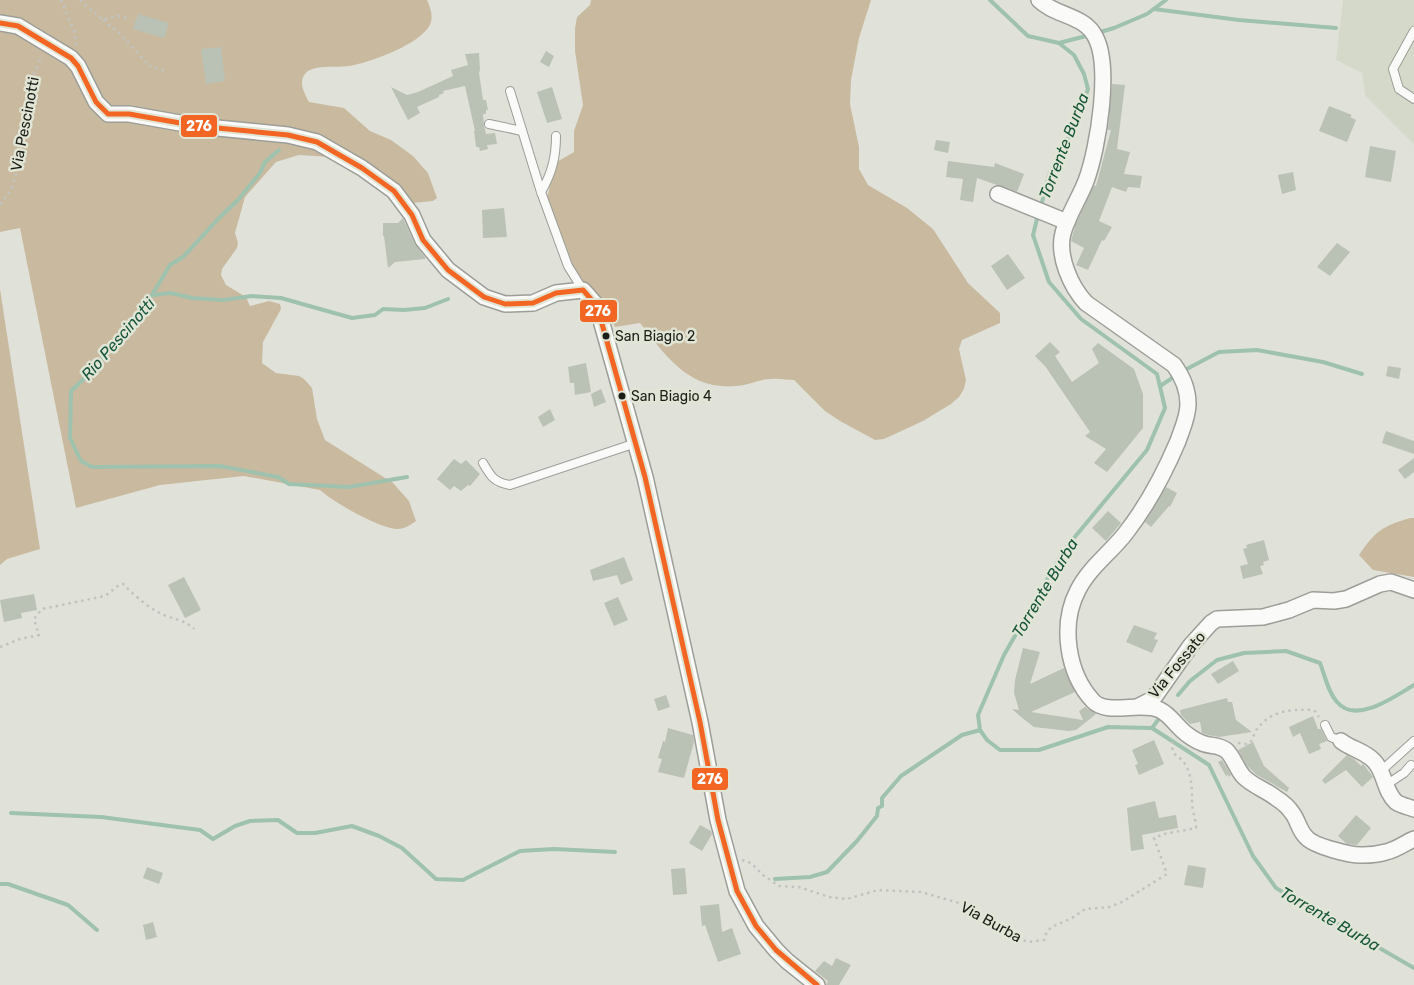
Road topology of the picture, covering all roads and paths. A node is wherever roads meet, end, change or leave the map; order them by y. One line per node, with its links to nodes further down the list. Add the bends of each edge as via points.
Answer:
1 (61, 0): 9 (path, via 75,34)
2 (80, 0): 5 (path)
3 (1039, 0): 19 (street, via 1055,11 1082,22 1092,31 1099,43 1102,63 1102,102 1095,144 1086,180)
4 (128, 18): 5 (path, via 117,16)
5 (103, 20): 10 (path, via 151,67)
6 (0, 23): 8 (street, via 18,26)
7 (1414, 31): 12 (lane, via 1393,69 1399,89)
8 (50, 45): 9 (street); 18 (path, Via Pescinotti, via 33,76 30,114 16,174 10,192)
9 (78, 66): 20 (street, via 96,102 108,114 288,135 317,142 394,191 412,215 423,240 448,270 484,297 505,304 534,302 556,294)
10 (167, 71)
11 (510, 91): 14 (lane)
12 (1414, 99)
13 (489, 124): 14 (lane)
14 (522, 131): 16 (lane)
15 (556, 136): 16 (lane, via 556,155)
16 (541, 192): 20 (lane, via 568,266)
17 (998, 194): 19 (street)
18 (0, 204)
19 (1067, 222): 26 (street, via 1062,236 1063,253 1066,269 1079,296 1174,365 1182,379 1188,402 1183,428 1167,467 1140,515 1077,591 1069,622 1070,657 1086,693 1105,708)
20 (583, 290): 21 (street, via 597,306)
21 (636, 443): 22 (lane, via 510,485 497,483); 37 (street, via 696,704 718,820 737,891 756,926 776,950)
22 (483, 463)
23 (1414, 590): 26 (street, Via Fossato, via 1391,582 1334,601 1313,600 1263,616 1218,619 1191,645 1153,700)
24 (194, 629): 25 (path, via 189,623 158,612 123,584 105,596 42,609 34,619 39,635)
25 (0, 647)
26 (1136, 706): 30 (street, via 1159,710 1202,744)
27 (1325, 726): 29 (lane, via 1331,738); 30 (path, via 1314,710 1286,711 1265,719 1250,743)
28 (1414, 741): 33 (lane)
29 (1342, 744): 33 (street, via 1361,750 1375,762)
30 (1220, 746): 35 (street, via 1228,752 1243,776 1277,798 1293,814 1307,840 1362,856 1388,852)
31 (1172, 748): 36 (path, Via Burba, via 1184,762 1193,785 1196,828 1154,838 1167,874 1122,902 1085,909 1054,926 1044,940 1028,942 1007,934 959,903 922,892 878,890 847,899 829,897 779,886 751,863 742,860)
32 (1411, 765): 33 (lane, via 1404,773)
33 (1383, 778): 34 (street, via 1396,802)
34 (1414, 809)
35 (1414, 839)
36 (744, 868)
37 (817, 985)

